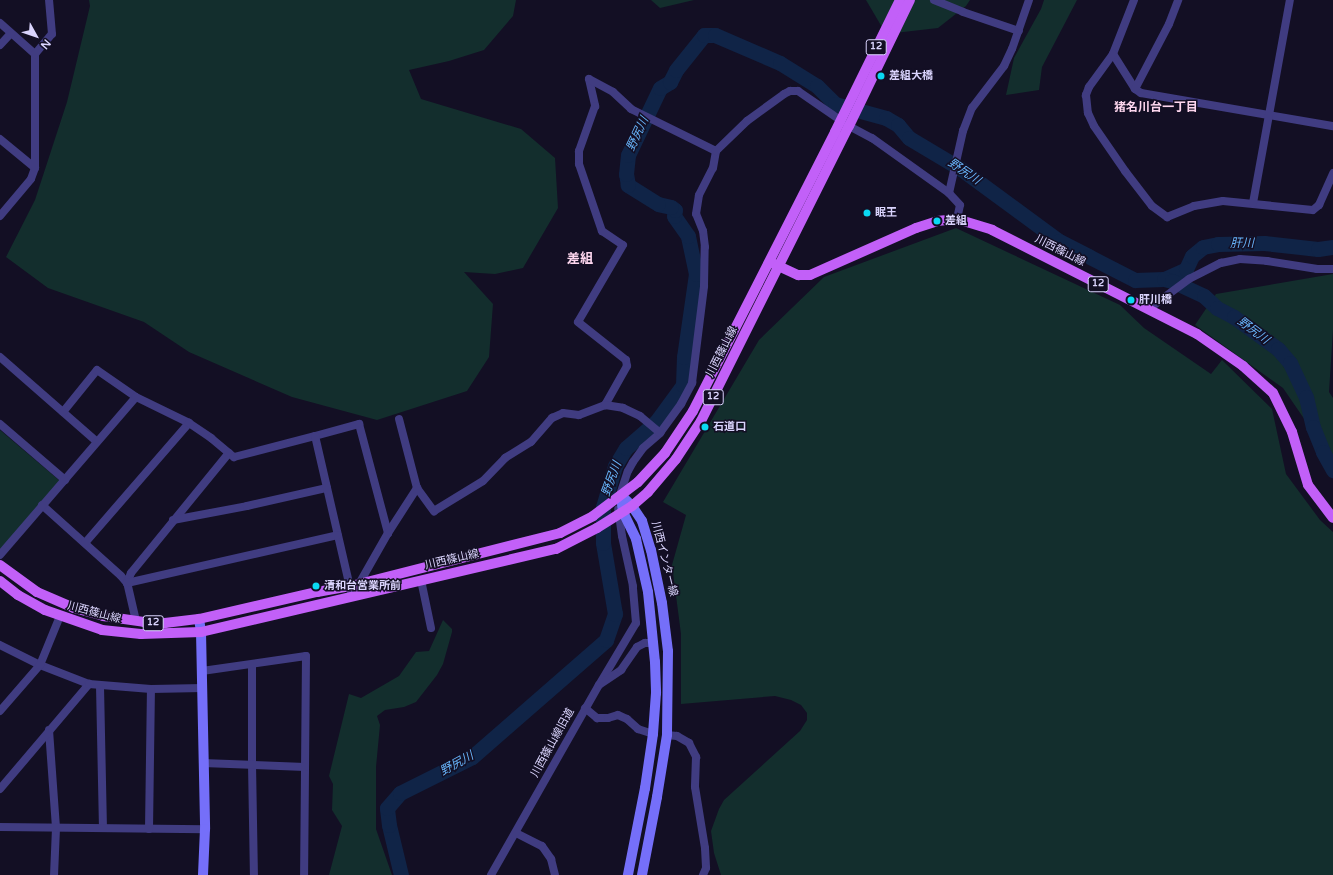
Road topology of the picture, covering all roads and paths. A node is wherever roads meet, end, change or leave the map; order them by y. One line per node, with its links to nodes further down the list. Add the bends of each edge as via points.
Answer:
1 (50, 0): 13 (street, via 52,34)
2 (900, 0): 17 (main road, 川西篠山線 / 12)
3 (910, 0): 18 (main road, 川西篠山線 / 12)
4 (934, 0): 10 (street)
5 (1029, 0): 10 (street)
6 (1134, 0): 14 (street)
7 (1178, 0): 15 (street, via 1169,24)
8 (1290, 0): 16 (street)
9 (0, 23): 11 (street)
10 (1019, 31): 24 (street, via 1004,66 972,108 963,131)
11 (11, 33): 12 (street); 13 (street)
12 (0, 45)
13 (35, 54): 22 (street)
14 (1113, 54): 15 (street); 25 (street, via 1089,87 1086,95 1088,113 1094,126 1152,206 1167,217 1194,206 1223,201)
15 (1134, 89): 16 (street, via 1141,93)
16 (1269, 115): 19 (street); 25 (street)
17 (841, 117): 18 (street); 21 (street, via 798,91 790,91 747,121); 28 (main road, 川西篠山線 / 12)
18 (851, 123): 24 (street); 29 (main road, 川西篠山線 / 12)
19 (1333, 126)
20 (0, 138): 22 (street)
21 (716, 152): 34 (street, via 631,109 613,92 589,79 595,106 579,152 579,164 602,231 624,245 578,322 626,360 627,366); 39 (street, via 713,168 699,195 696,214 703,231 705,247 704,286 692,383 681,404)
22 (35, 168): 26 (street, via 31,179)
23 (1333, 173): 25 (street, via 1319,205 1313,210)
24 (949, 193): 27 (street, via 960,205)
25 (1253, 203)
26 (2, 211)
27 (957, 219): 29 (main road, 川西篠山線 / 12, via 937,221 916,228 810,275 798,275); 31 (main road, 川西篠山線 / 12, via 992,230)
28 (768, 262): 29 (main road, 川西篠山線 / 12); 46 (main road, 川西篠山線 / 12, via 693,411 665,453)
29 (778, 266): 48 (main road, 川西篠山線 / 12, via 701,421 676,460)
30 (1333, 270): 31 (street, via 1267,260 1240,259 1189,279 1154,305)
31 (1151, 311): 50 (main road, 川西篠山線 / 12, via 1197,334 1243,366 1273,393 1292,432 1308,484)
32 (0, 357): 35 (street)
33 (136, 397): 35 (street, via 98,370); 37 (street); 41 (street)
34 (604, 405): 39 (street, via 623,408 640,416); 45 (street, via 580,416 563,413 552,418 531,442 505,458 483,481 434,511)
35 (63, 412): 41 (street)
36 (399, 419): 45 (street)
37 (189, 423): 42 (street); 54 (street)
38 (0, 424): 43 (street)
39 (659, 432): 73 (street, via 633,462 620,494 618,507 633,586 636,623)
40 (315, 436): 42 (street, via 234,457); 44 (street); 52 (street, via 359,424)
41 (96, 441): 43 (street)
42 (229, 453): 51 (street)
43 (64, 480): 47 (street)
44 (326, 488): 51 (street); 53 (street)
45 (417, 488): 52 (street)
46 (622, 496): 48 (main road, 川西インター線); 49 (main road, 川西インター線); 60 (main road, 川西篠山線 / 12, via 587,519 560,532)
47 (42, 505): 54 (street); 55 (street)
48 (632, 506): 49 (main road, 川西篠山線 / 12); 81 (main road, 川西インター線, via 642,521 652,550 662,603 668,650)
49 (623, 512): 57 (main road, 川西篠山線 / 12, via 556,549); 67 (main road, 川西インター線, via 640,554)
50 (1333, 518)
51 (173, 520): 59 (street, via 131,573)
52 (388, 533): 60 (street)
53 (338, 535): 59 (street); 60 (street)
54 (85, 543): 59 (street)
55 (0, 555)
56 (0, 565): 64 (main road, 川西篠山線 / 12, via 32,588 55,600 103,616)
57 (420, 580): 61 (main road, 川西篠山線 / 12); 65 (street)
58 (0, 581): 62 (main road, 川西篠山線 / 12, via 18,595)
59 (127, 583): 64 (street)
60 (354, 585): 61 (street); 63 (main road, 川西篠山線 / 12)
61 (352, 596): 66 (main road, 川西篠山線 / 12)
62 (60, 616): 66 (main road, 川西篠山線 / 12, via 117,632 173,635); 70 (street)
63 (199, 619): 64 (main road, 川西篠山線 / 12, via 166,623); 66 (main road)
64 (136, 621)
65 (428, 625)
66 (201, 632): 71 (main road)
67 (654, 643): 73 (street, 川西篠山線旧道, via 645,643 637,647 621,670); 80 (main road, 川西インター線, via 656,693)
68 (0, 645): 70 (street)
69 (252, 664): 71 (street); 83 (street); 84 (street, via 306,656)
70 (40, 665): 72 (street); 78 (street)
71 (202, 671): 75 (main road)
72 (89, 684): 74 (street); 79 (street)
73 (599, 685): 77 (street, 川西篠山線旧道)
74 (100, 686): 76 (street); 88 (street)
75 (203, 688): 76 (street); 82 (main road)
76 (151, 689): 89 (street)
77 (585, 708): 80 (street, via 597,718 618,715 627,718 638,729); 91 (street, 川西篠山線旧道)
78 (0, 711)
79 (49, 730): 85 (street); 87 (street)
80 (653, 734): 98 (main road, 川西インター線, via 646,788)
81 (667, 735): 99 (main road, 川西インター線); 100 (street, via 677,736 689,743 696,757 695,787 705,848 706,868)
82 (203, 763): 83 (street); 90 (main road)
83 (252, 764): 84 (street); 94 (street)
84 (306, 767): 95 (street)
85 (0, 789)
86 (0, 827): 87 (street)
87 (56, 828): 88 (street); 92 (street)
88 (103, 828): 89 (street)
89 (149, 829): 90 (street)
90 (205, 829): 93 (main road)
91 (516, 833): 96 (street, 川西篠山線旧道); 97 (street, via 542,846 551,859)
92 (54, 875)
93 (202, 875)
94 (254, 875)
95 (304, 875)
96 (491, 875)
97 (555, 875)
98 (628, 875)
99 (642, 875)
100 (703, 875)

